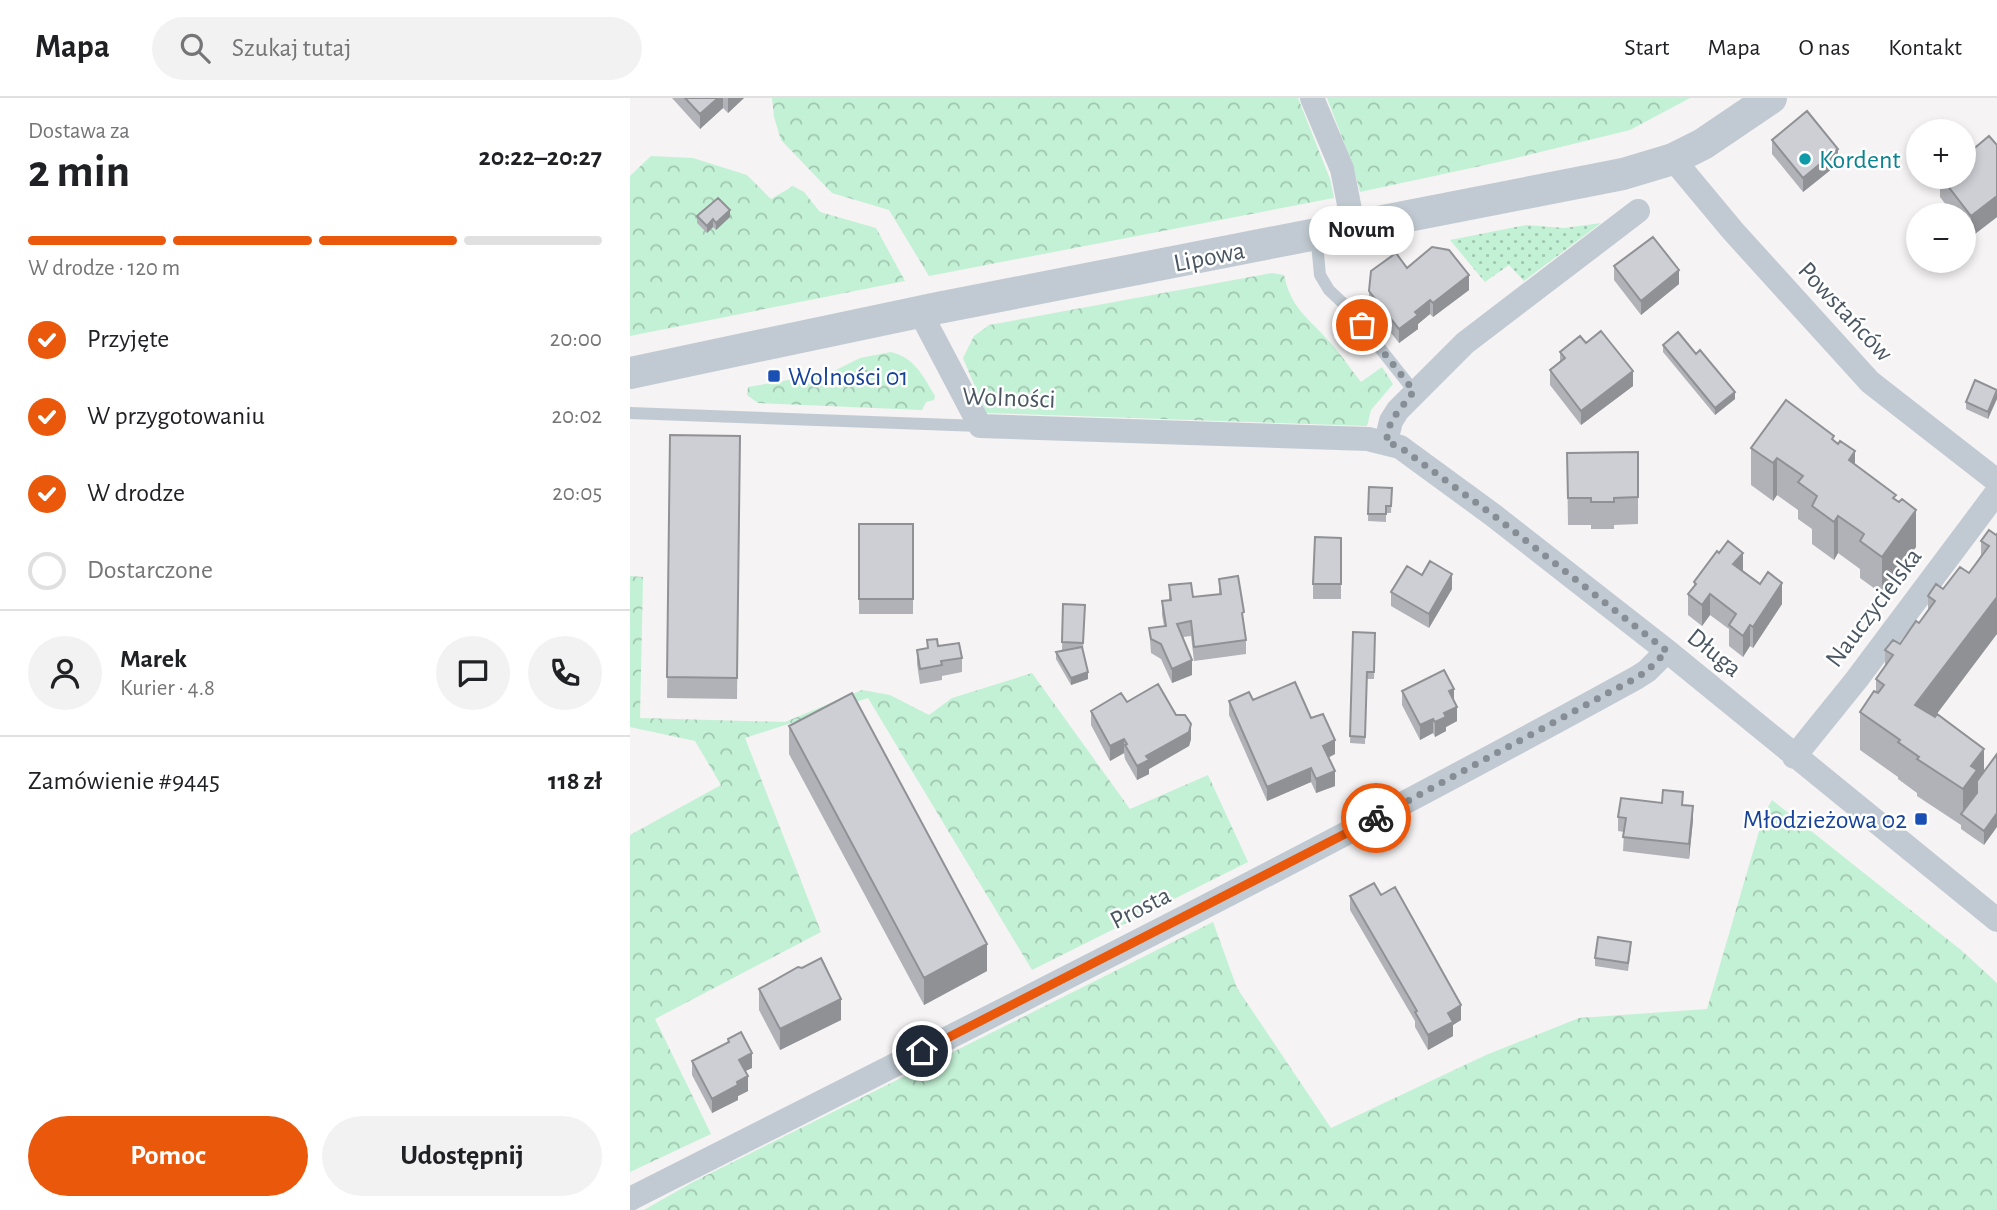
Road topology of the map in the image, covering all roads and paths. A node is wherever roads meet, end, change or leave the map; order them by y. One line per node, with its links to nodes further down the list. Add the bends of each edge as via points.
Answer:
1 (1312, 98): 5 (street, via 1342,169)
2 (1771, 98): 3 (street, Lipowa)
3 (1673, 159): 5 (street, Lipowa, via 1623,174); 13 (street, Powstańców, via 1870,382)
4 (1638, 211): 9 (street, via 1465,343)
5 (1353, 225): 6 (street, Lipowa)
6 (1315, 233): 7 (street, Lipowa); 9 (lane, via 1320,275 1329,290)
7 (920, 312): 8 (street, Lipowa); 11 (street)
8 (630, 373)
9 (1414, 391): 12 (street, via 1391,421)
10 (630, 413): 11 (lane, Wolności)
11 (980, 426): 12 (street, Wolności)
12 (1386, 442): 15 (street, Długa, via 1400,447 1482,507)
13 (1997, 481)
14 (1997, 492): 16 (street, Nauczycielska)
15 (1667, 651): 16 (street, Długa); 18 (street, Prosta, via 1636,678 1478,764)
16 (1794, 757): 17 (street, Długa)
17 (1997, 920)
18 (630, 1199)

